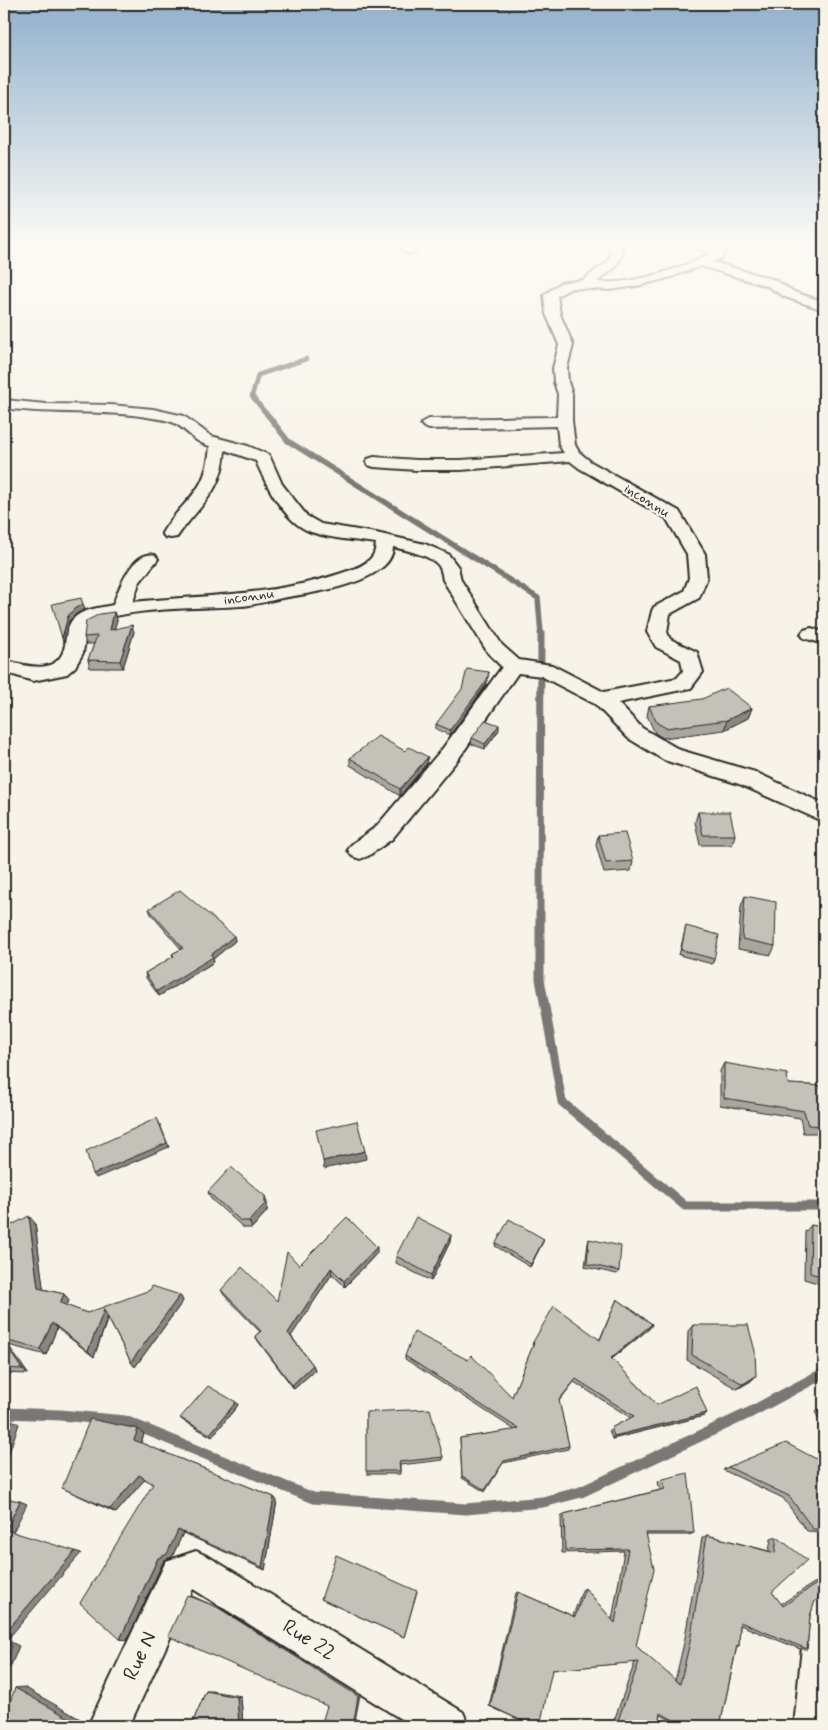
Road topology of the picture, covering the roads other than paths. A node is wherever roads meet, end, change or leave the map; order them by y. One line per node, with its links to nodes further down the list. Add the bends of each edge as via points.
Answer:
1 (558, 325): 3 (street, via 566,345 560,368 565,394)
2 (4, 404): 5 (street, via 162,415 184,422 194,433)
3 (564, 421): 4 (street); 6 (street, via 567,444)
4 (429, 424)
5 (218, 444): 8 (street, via 217,465 204,494); 9 (street, via 262,458 274,485 301,520 316,528)
6 (573, 455): 7 (street, via 494,464); 14 (street, inconnu, via 585,466 673,515 696,554 698,578 692,594 660,611 657,632 663,643 690,657 693,672 684,683)
7 (374, 462)
8 (171, 533)
9 (385, 540): 11 (street, inconnu, via 384,554 375,565 327,584 243,600); 13 (street, via 419,548 442,558 495,649)
10 (149, 559): 11 (street, via 130,582)
11 (121, 610): 12 (street, inconnu, via 92,616 81,622 73,653 60,669 34,674)
12 (4, 666)
13 (517, 667): 14 (street, via 545,670); 16 (street, via 397,819)
14 (602, 699): 15 (street, via 635,733 672,755 747,778)
15 (824, 814)
16 (360, 850)
17 (173, 1586): 19 (street, Rue 22, via 179,1574 196,1570); 20 (street, Rue N)
18 (824, 1617): 21 (street)
19 (445, 1725)
20 (108, 1726)
21 (814, 1726)

